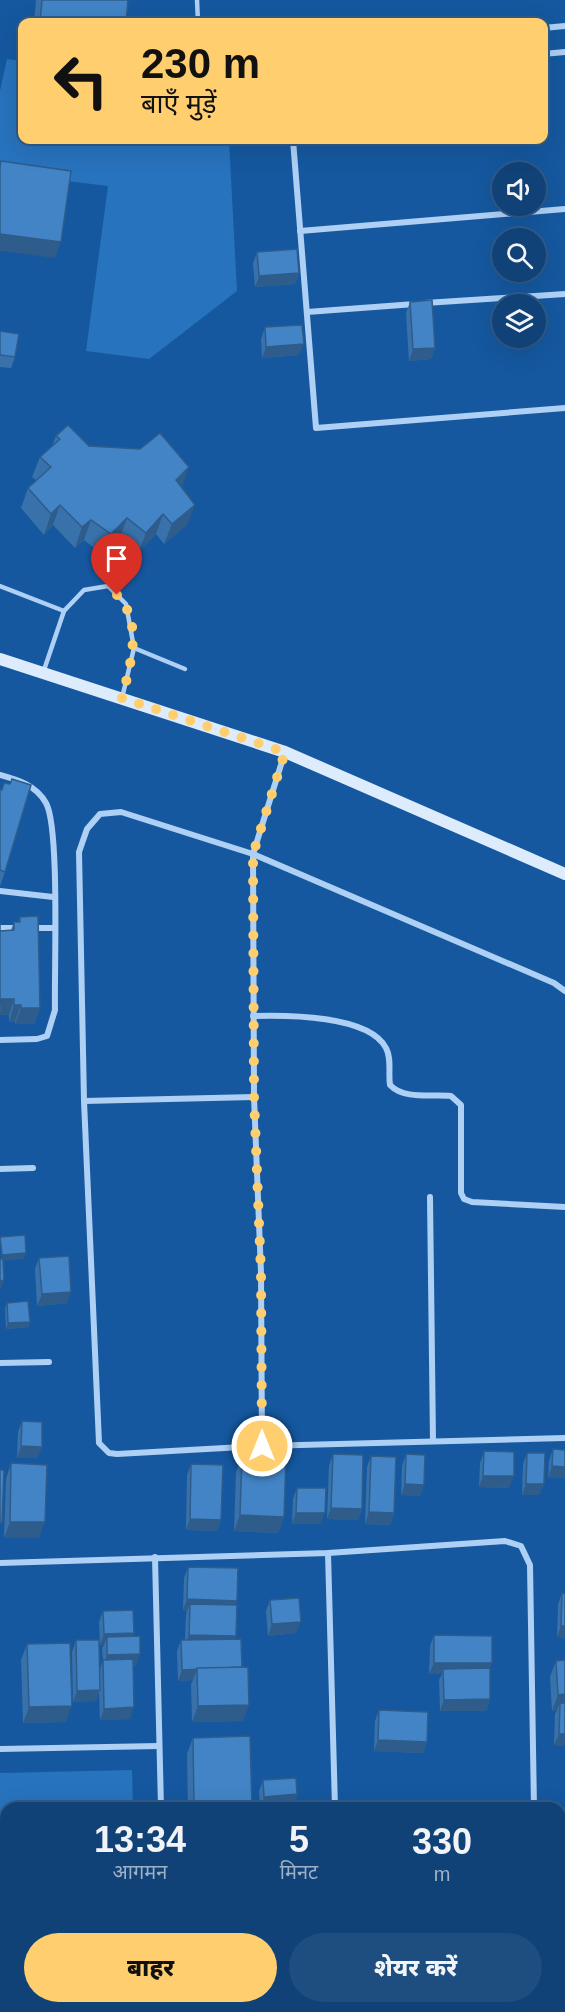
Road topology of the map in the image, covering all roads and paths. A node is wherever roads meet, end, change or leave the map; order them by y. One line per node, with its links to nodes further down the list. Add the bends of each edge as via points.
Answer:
1 (197, 0): 2 (lane)
2 (198, 18)
3 (565, 26): 4 (street)
4 (548, 28)
5 (565, 52): 6 (street)
6 (548, 54)
7 (293, 144): 9 (street)
8 (565, 209): 9 (street)
9 (300, 231): 11 (street)
10 (565, 294): 11 (street)
11 (307, 312): 12 (street, via 316,428)
12 (565, 408)
13 (0, 586): 14 (lane)
14 (64, 612): 15 (lane, via 84,590 108,586 126,604); 18 (lane)
15 (134, 648): 17 (lane); 19 (lane)
16 (0, 659): 18 (street)
17 (185, 669)
18 (43, 673): 19 (street)
19 (122, 698): 20 (street)
20 (285, 752): 22 (street); 23 (street)
21 (0, 775): 25 (street, via 28,783 46,803 53,840)
22 (253, 854): 28 (street); 29 (street); 32 (street, via 121,812 100,814 87,829 79,852)
23 (565, 874)
24 (0, 891): 25 (street)
25 (53, 897): 27 (street)
26 (0, 928): 27 (street)
27 (54, 928): 30 (street, via 55,1010 47,1036)
28 (565, 991)
29 (253, 1016): 31 (street); 36 (street, via 316,1019 367,1030 386,1048 390,1085 395,1091 450,1096 460,1105 464,1199)
30 (0, 1041)
31 (254, 1097): 32 (street); 41 (street)
32 (84, 1101): 41 (street, via 99,1443 117,1455)
33 (33, 1168): 34 (street)
34 (0, 1169)
35 (430, 1197): 40 (street)
36 (565, 1207)
37 (49, 1362): 38 (street)
38 (0, 1363)
39 (565, 1438): 40 (street)
40 (433, 1441): 41 (street)
41 (262, 1446)
42 (328, 1552): 43 (street); 48 (street); 49 (street, via 505,1541 521,1546 530,1565)
43 (155, 1557): 44 (street); 45 (street)
44 (0, 1563)
45 (159, 1746): 46 (street); 47 (street)
46 (0, 1749)
47 (161, 1802)
48 (335, 1802)
49 (534, 1802)

